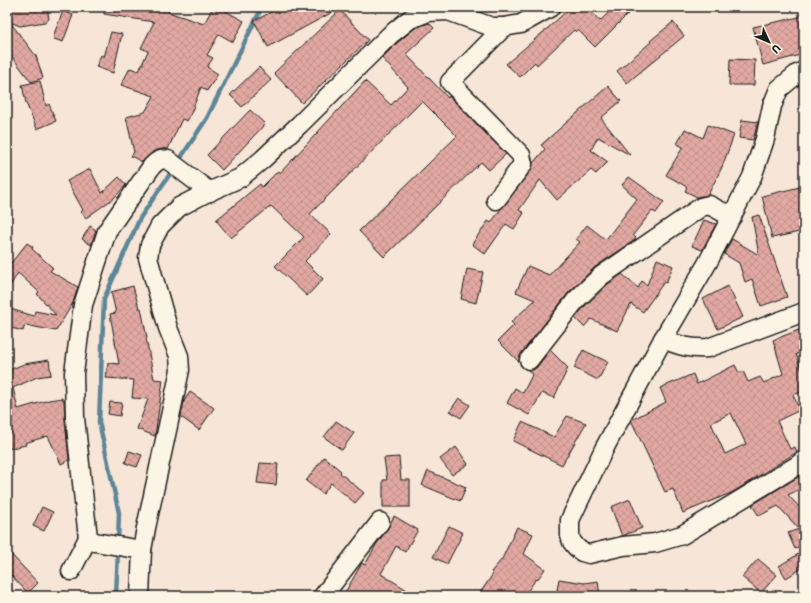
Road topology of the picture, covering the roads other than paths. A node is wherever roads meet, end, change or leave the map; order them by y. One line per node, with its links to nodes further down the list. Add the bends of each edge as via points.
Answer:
1 (551, 7): 2 (street, via 521,24)
2 (504, 27): 4 (street, via 492,27 448,11 428,12 410,19 390,35 263,160 240,178); 5 (street, via 450,82 522,155 523,164)
3 (804, 71): 6 (street, via 779,89 752,177)
4 (210, 192): 12 (street, via 174,165 163,159 157,161 106,232 83,305 74,373 75,418); 13 (street, via 179,207 160,226 150,245 148,258 168,328 179,356 180,370)
5 (496, 200)
6 (732, 217): 8 (street); 9 (street, via 709,205 701,207 629,255 601,276 576,300)
7 (804, 312): 8 (street, via 708,348 681,347)
8 (663, 339): 10 (street, via 604,449 570,520 570,536 576,548 589,554 623,546 655,543 682,535)
9 (529, 360)
10 (804, 460)
11 (380, 522): 16 (street)
12 (93, 540): 13 (street); 14 (street)
13 (136, 548): 15 (street)
14 (71, 571)
15 (140, 596)
16 (323, 596)

